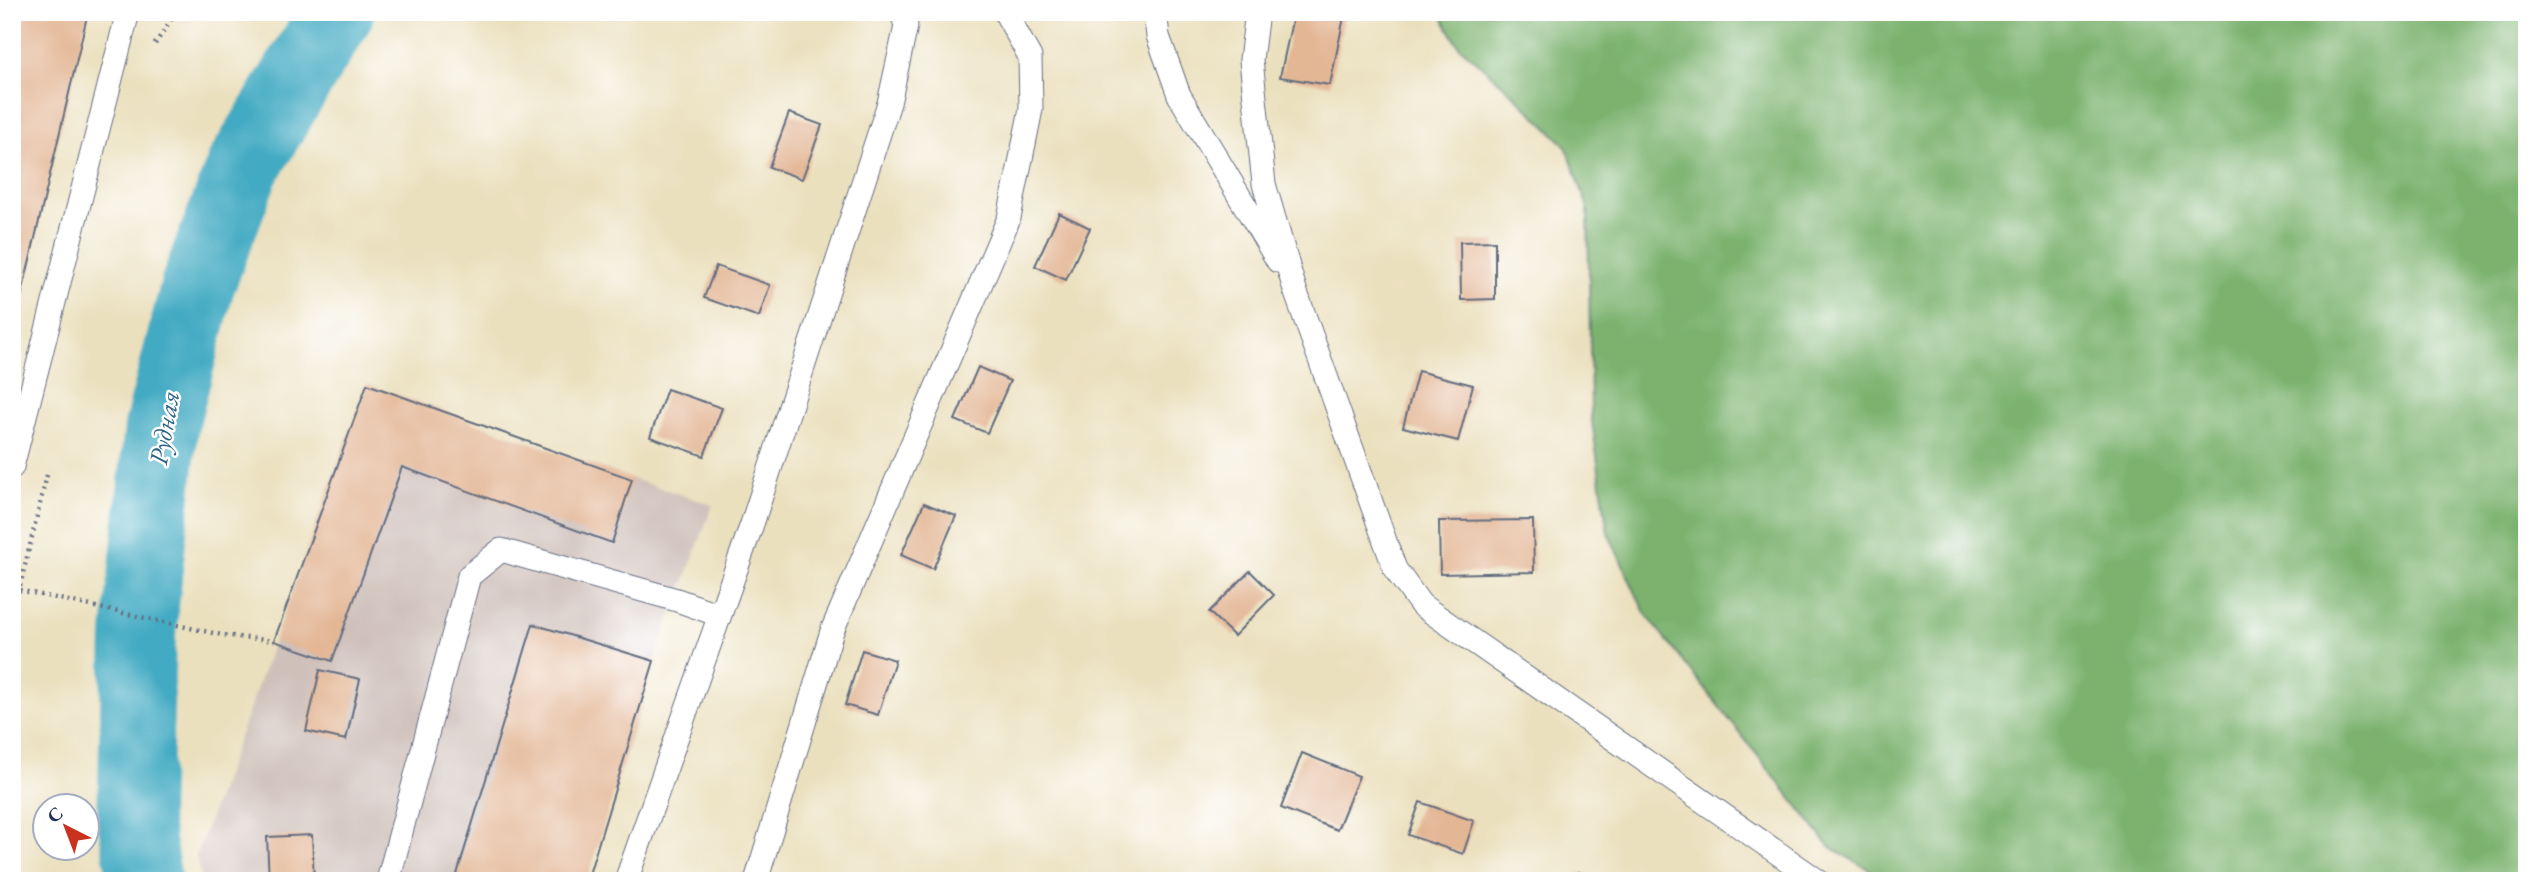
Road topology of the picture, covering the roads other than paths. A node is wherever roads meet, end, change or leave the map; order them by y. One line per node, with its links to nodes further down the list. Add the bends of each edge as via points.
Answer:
1 (128, 12): 7 (lane)
2 (902, 12): 8 (lane, via 905,26 889,103)
3 (1004, 12): 11 (lane, via 1030,57 1031,109 1009,218 832,631)
4 (1155, 12): 6 (lane, via 1158,36 1179,95)
5 (1257, 12): 6 (lane, via 1251,60 1264,184)
6 (1295, 290): 12 (lane, via 1395,569 1421,605)
7 (12, 467)
8 (719, 615): 9 (lane, via 501,550 469,576); 10 (lane)
9 (388, 881)
10 (625, 881)
11 (756, 881)
12 (1818, 881)

